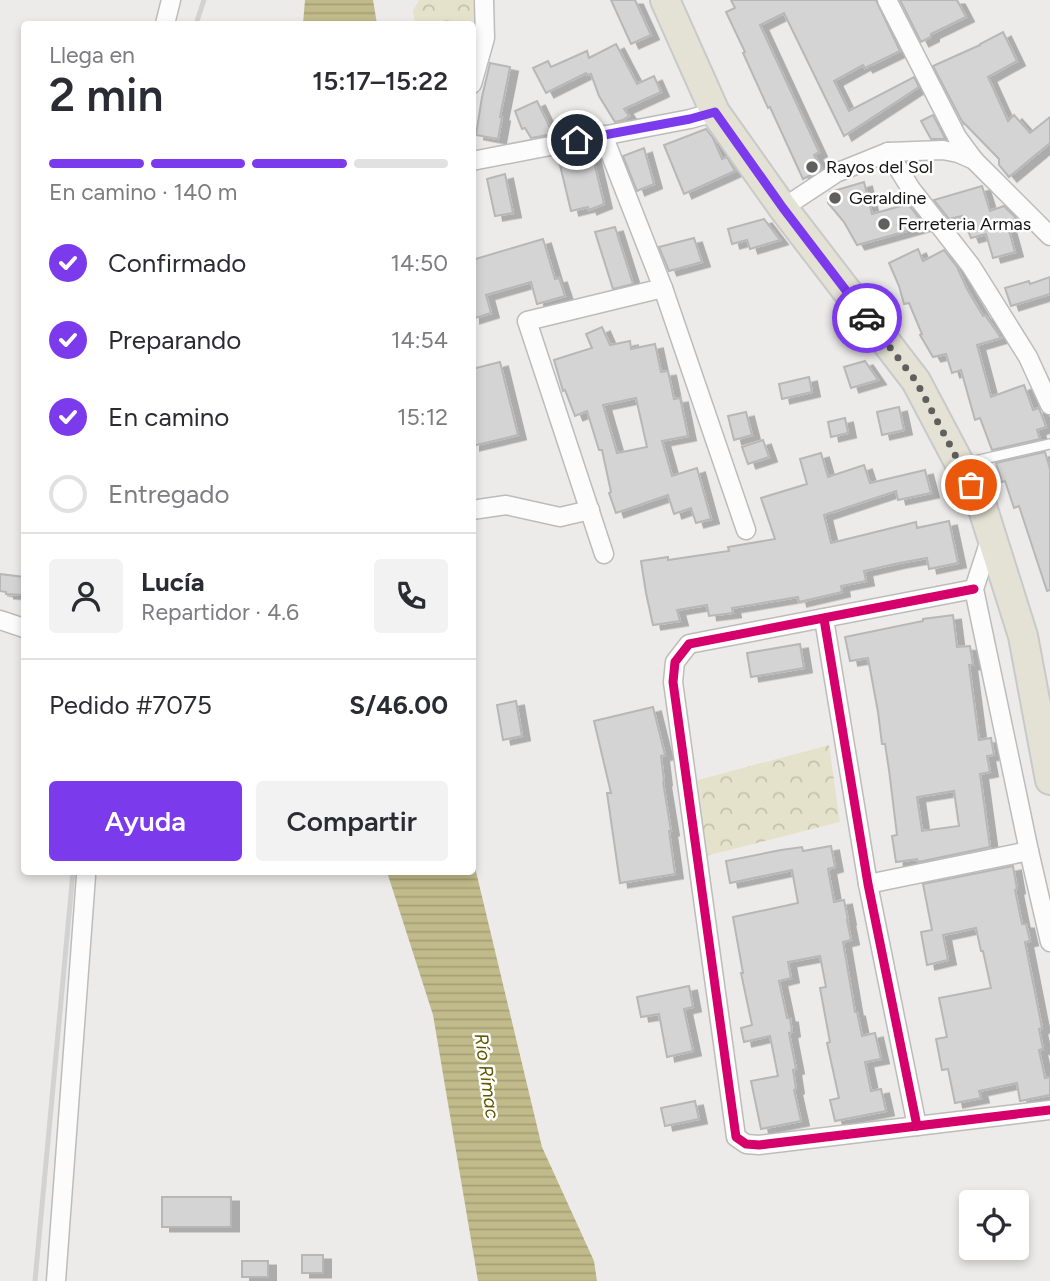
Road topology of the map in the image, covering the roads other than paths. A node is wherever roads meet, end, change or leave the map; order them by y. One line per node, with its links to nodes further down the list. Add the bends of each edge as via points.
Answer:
1 (171, 0): 5 (street)
2 (484, 0): 6 (street, via 485,37)
3 (665, 0): 7 (highway)
4 (887, 0): 11 (street, via 957,138)
5 (166, 21)
6 (476, 70)
7 (715, 112): 8 (street); 12 (highway)
8 (603, 135): 10 (street); 14 (street)
9 (888, 152): 11 (street, via 943,150); 12 (street, via 836,173); 15 (street, via 971,267 1028,357)
10 (476, 160)
11 (974, 160): 13 (street)
12 (783, 208): 17 (highway, via 916,381)
13 (1050, 236)
14 (663, 288): 19 (street, via 527,321); 20 (street)
15 (1050, 405)
16 (1050, 444): 17 (lane)
17 (960, 465): 21 (highway)
18 (476, 509): 19 (street, via 506,505 560,517)
19 (590, 510): 22 (street)
20 (746, 530)
21 (992, 535): 23 (street); 27 (highway, via 1023,636)
22 (604, 554)
23 (974, 589): 24 (street); 28 (street)
24 (824, 619): 30 (street); 33 (street, via 689,644 675,662 673,682 736,1137 760,1145)
25 (0, 620): 26 (street)
26 (21, 627)
27 (1050, 780)
28 (1029, 850): 30 (street); 31 (street)
29 (86, 876): 34 (street)
30 (868, 884): 33 (street)
31 (1050, 942)
32 (1050, 1110): 33 (street)
33 (917, 1126)
34 (55, 1281)

